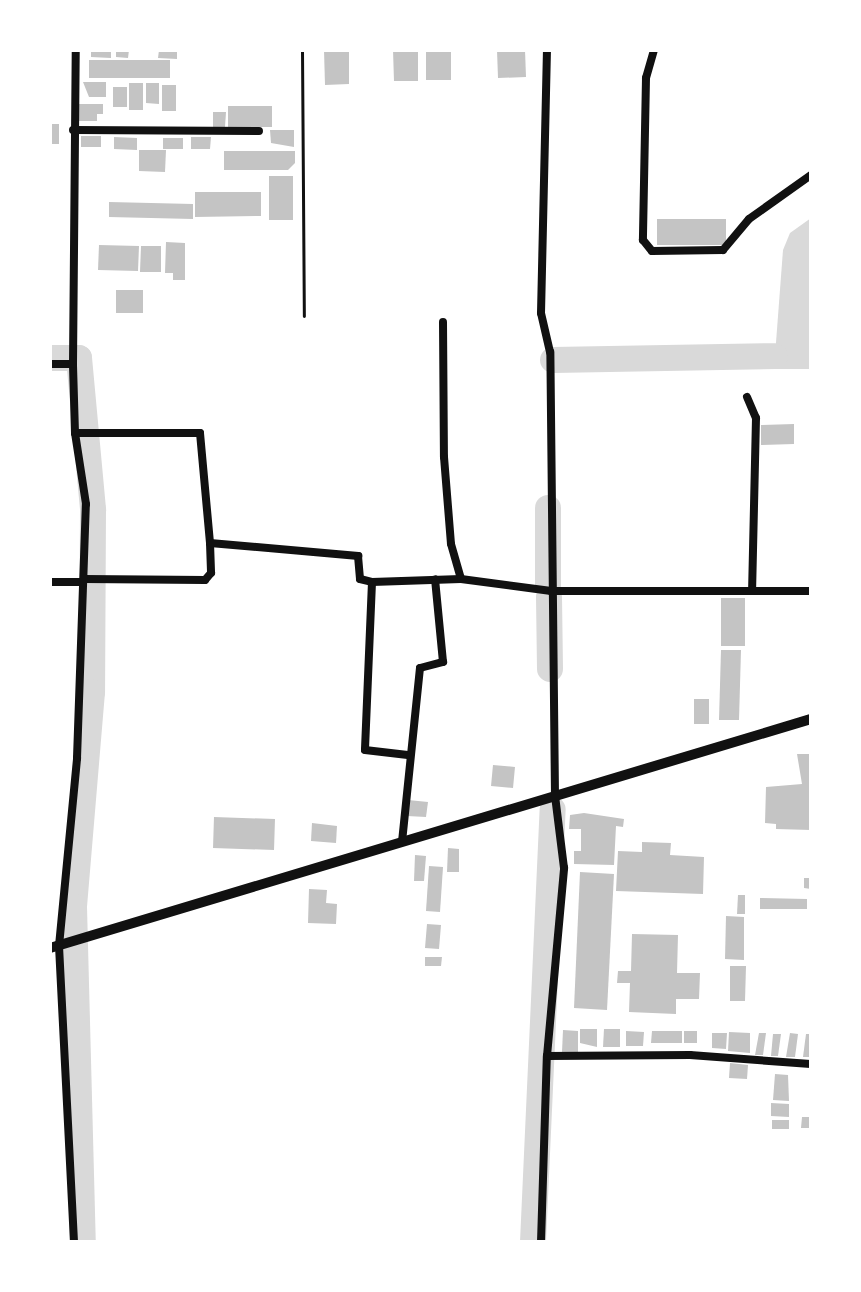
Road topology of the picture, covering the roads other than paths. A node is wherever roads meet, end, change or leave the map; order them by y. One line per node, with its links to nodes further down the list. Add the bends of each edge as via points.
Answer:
1 (76, 50): 4 (street)
2 (547, 50): 19 (street, via 541,313 550,352)
3 (654, 50): 6 (street, via 646,78 643,240 652,251 723,250 749,219)
4 (73, 130): 5 (street); 9 (street)
5 (259, 131)
6 (811, 175)
7 (443, 322): 14 (street, via 444,457 451,544)
8 (50, 364): 9 (street)
9 (73, 364): 11 (street)
10 (747, 397): 18 (street, via 756,418)
11 (75, 433): 12 (street, via 200,433); 15 (street, via 86,504)
12 (210, 543): 15 (street, via 211,573 205,580); 17 (street, via 358,556 360,579)
13 (435, 579): 14 (street); 17 (street); 22 (street, via 443,662 420,668)
14 (461, 579): 19 (street)
15 (84, 581): 16 (street); 25 (street, via 77,758)
16 (50, 582)
17 (372, 582): 22 (street, via 365,750)
18 (752, 590): 19 (street); 20 (street)
19 (551, 591): 23 (street)
20 (811, 591)
21 (811, 719): 23 (street)
22 (408, 755): 24 (street)
23 (555, 796): 24 (street); 26 (street, via 564,868)
24 (402, 842): 25 (street)
25 (54, 947): 28 (street)
26 (547, 1056): 27 (street, via 690,1055); 29 (street)
27 (811, 1064)
28 (74, 1242)
29 (541, 1242)

